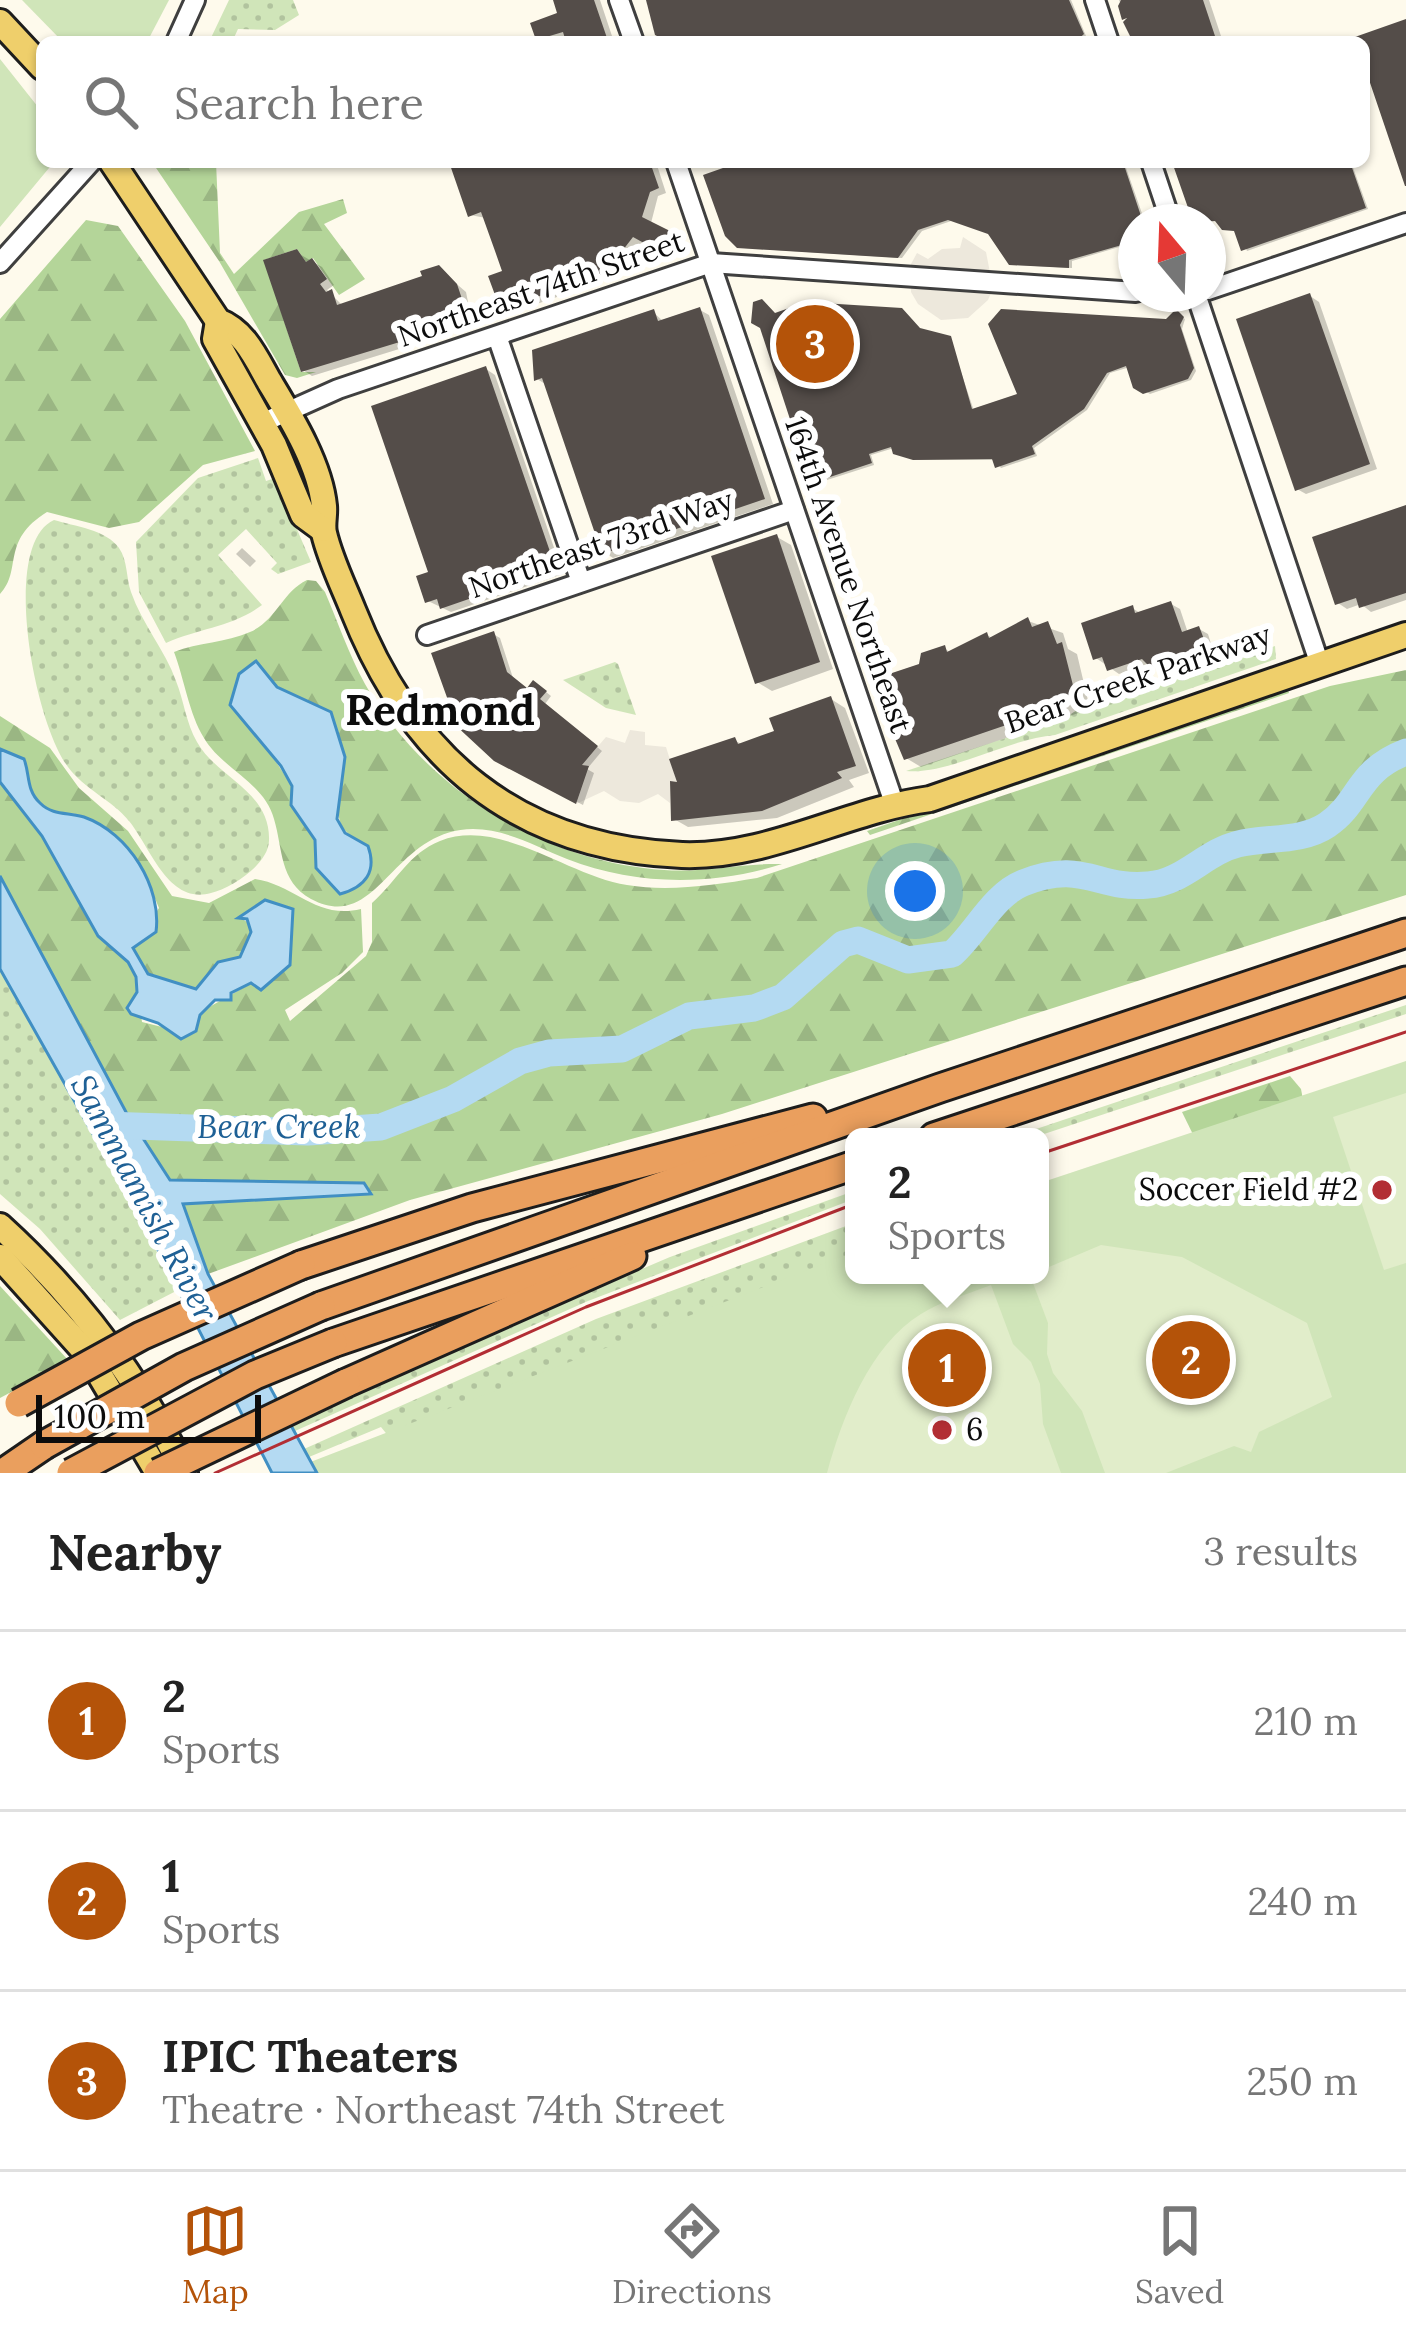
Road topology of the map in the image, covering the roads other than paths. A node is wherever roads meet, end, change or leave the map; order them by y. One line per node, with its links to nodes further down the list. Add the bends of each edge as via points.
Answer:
1 (195, 0): 5 (street)
2 (1095, 0): 7 (street)
3 (620, 2): 6 (street)
4 (0, 22): 8 (main road)
5 (179, 36)
6 (632, 36)
7 (1107, 36)
8 (36, 61)
9 (87, 168): 15 (street)
10 (116, 168): 20 (main road, Bear Creek Parkway)
11 (678, 168): 16 (street, 164th Avenue Northeast)
12 (1153, 168): 13 (street)
13 (1166, 204)
14 (1406, 223): 17 (street)
15 (0, 263)
16 (711, 263): 18 (street, Northeast 74th Street); 21 (street, Northeast 74th Street); 24 (street, 164th Avenue Northeast)
17 (1226, 284)
18 (1118, 291)
19 (1202, 312): 30 (street)
20 (218, 321): 22 (main road, Bear Creek Parkway, via 236,328); 23 (main road, Bear Creek Parkway, via 214,339)
21 (496, 336): 22 (street, Northeast 74th Street); 26 (street)
22 (286, 412): 23 (street, Northeast 74th Street); 25 (main road, Bear Creek Parkway, via 318,483)
23 (262, 423): 25 (main road, Bear Creek Parkway, via 304,514)
24 (794, 509): 26 (street, Northeast 73rd Way); 31 (street, 164th Avenue Northeast)
25 (322, 529): 31 (main road, Bear Creek Parkway, via 398,705 455,770 524,814 616,848 715,854 804,835)
26 (580, 582): 28 (street, Northeast 73rd Way)
27 (1406, 620): 30 (main road, Bear Creek Parkway)
28 (427, 635)
29 (1406, 635): 30 (main road, Bear Creek Parkway)
30 (1318, 658): 31 (main road, Bear Creek Parkway, via 926,783)
31 (894, 803)
32 (1406, 933): 34 (highway)
33 (1406, 981): 35 (highway)
34 (940, 1088): 40 (highway, bridge, via 711,1142 302,1265 141,1336); 41 (highway, bridge, via 321,1306 184,1367)
35 (961, 1128)
36 (845, 1168): 37 (highway)
37 (768, 1196): 42 (highway, bridge, via 333,1342); 43 (highway, bridge)
38 (0, 1226): 44 (main road, via 105,1340)
39 (0, 1257): 43 (main road, via 88,1355)
40 (10, 1408)
41 (3, 1473)
42 (71, 1473)
43 (158, 1473)
44 (184, 1473)

